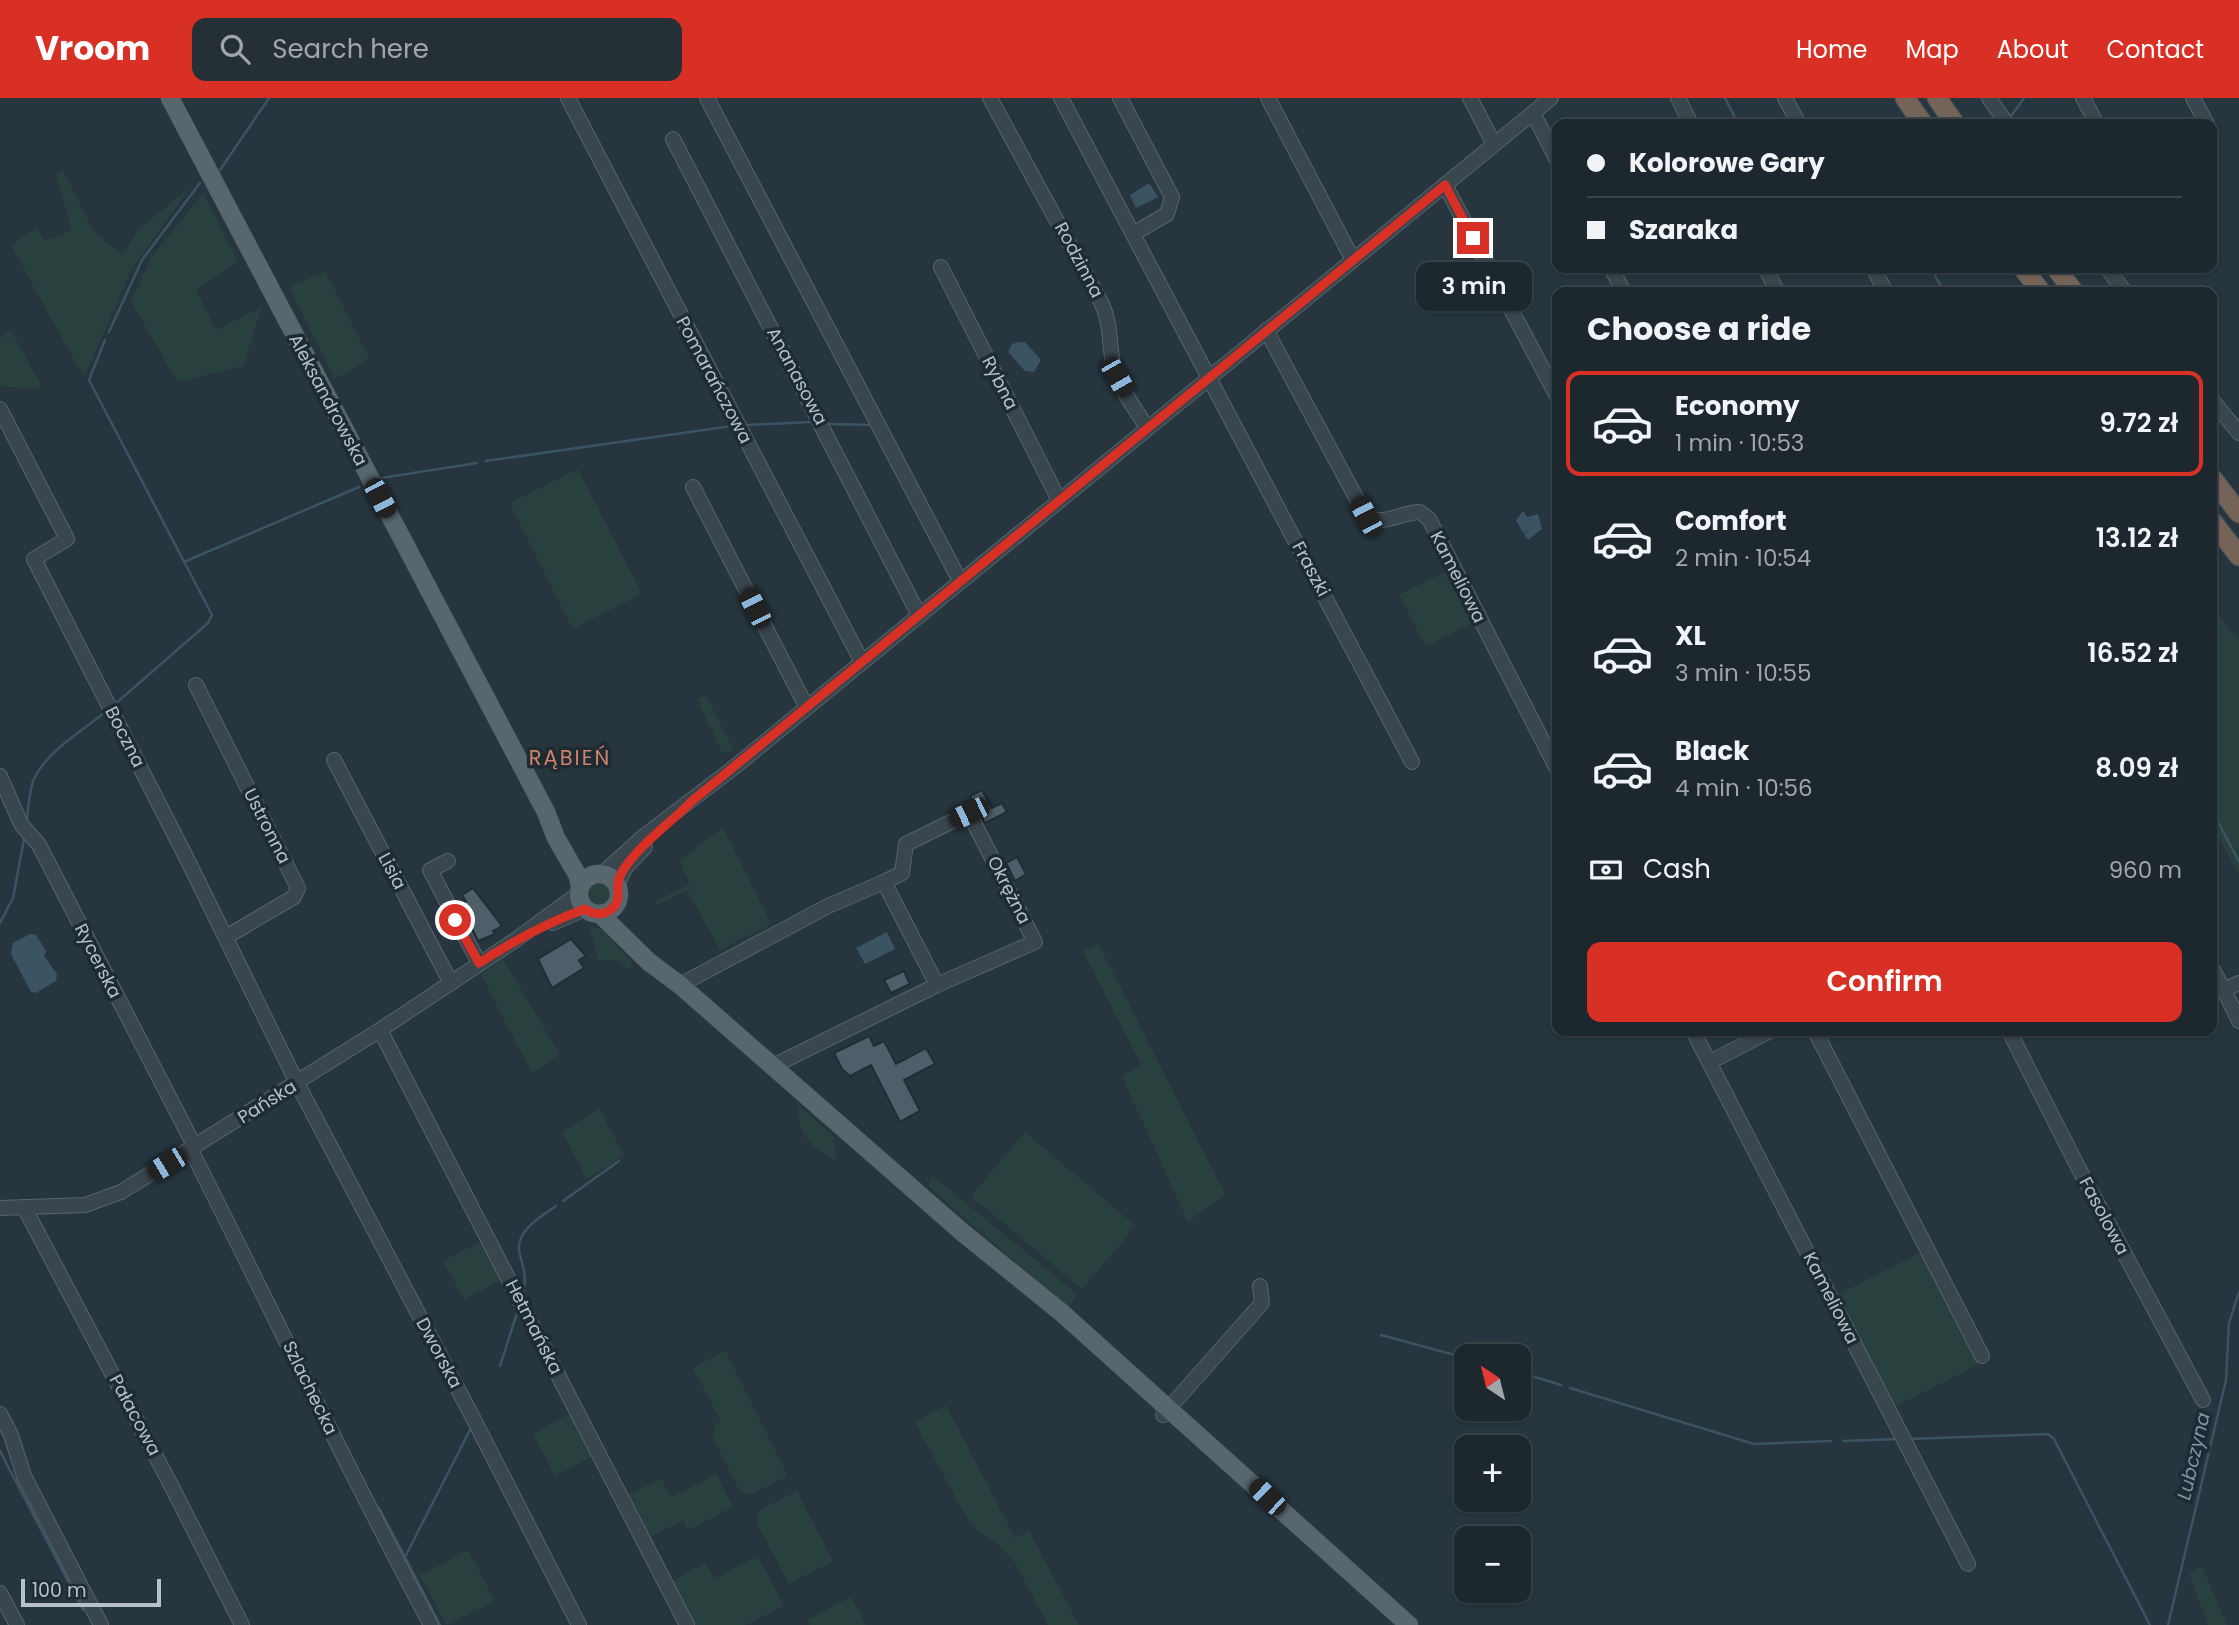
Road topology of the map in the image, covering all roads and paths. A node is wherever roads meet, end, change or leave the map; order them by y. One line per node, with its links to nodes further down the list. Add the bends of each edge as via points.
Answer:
1 (170, 98): 54 (main road, Aleksandrowska)
2 (568, 98): 47 (street, Pomarańczowa)
3 (707, 98): 45 (street)
4 (990, 98): 37 (street, Rodzinna, via 1102,304 1117,377)
5 (1061, 98): 29 (street, Fraszki)
6 (1120, 98): 29 (street, via 1172,197 1167,214)
7 (1268, 98): 30 (street)
8 (1470, 98): 26 (street)
9 (1551, 98): 17 (street)
10 (1678, 98): 18 (street)
11 (1785, 98): 19 (street)
12 (1905, 98): 20 (highway)
13 (1937, 98): 21 (highway)
14 (1989, 98): 22 (street)
15 (2084, 98): 23 (street)
16 (2193, 98): 24 (street)
17 (1533, 113): 26 (street); 27 (street)
18 (1688, 119)
19 (1796, 119)
20 (1920, 119)
21 (1952, 119)
22 (2004, 119)
23 (2094, 119)
24 (2204, 119)
25 (673, 139): 46 (street, Ananasowa)
26 (1494, 145): 28 (street)
27 (1552, 150)
28 (1445, 185): 30 (street); 34 (street)
29 (1133, 234): 33 (street, Fraszki)
30 (1353, 260): 32 (street)
31 (941, 267): 41 (street, Rybna)
32 (1266, 330): 33 (street); 50 (street, Kameliowa, via 1366,516 1381,522 1420,512 1429,519)
33 (1209, 377): 37 (street); 52 (street, Fraszki)
34 (1552, 387)
35 (2217, 406): 38 (street)
36 (0, 409): 59 (street, Boczna, via 67,539 34,559)
37 (1147, 428): 41 (street)
38 (2239, 433)
39 (2217, 484): 42 (highway)
40 (693, 487): 49 (street)
41 (1059, 500): 45 (street)
42 (2239, 513)
43 (2217, 527): 44 (highway)
44 (2239, 556)
45 (960, 581): 46 (street)
46 (919, 615): 47 (street)
47 (862, 662): 49 (street)
48 (196, 685): 59 (street, Ustronna, via 298,888 294,897)
49 (807, 708): 56 (street, via 692,801 625,868)
50 (1552, 759)
51 (334, 760): 62 (street, Lisia)
52 (1412, 762)
53 (0, 776): 76 (street, Rycerska)
54 (546, 812): 56 (main road, Aleksandrowska, via 580,859); 58 (main road, Aleksandrowska)
55 (448, 861): 60 (street, via 430,870)
56 (605, 878): 58 (main road, via 585,879); 58 (main road, via 619,897)
57 (884, 882): 64 (street, Okrężna, via 828,906); 65 (street); 65 (street, Okrężna, via 902,873 906,844 969,813 1035,942)
58 (592, 902): 60 (street, Pańska); 64 (main road, via 649,962)
59 (226, 937): 75 (street, Boczna)
60 (479, 963): 62 (street, Pańska)
61 (2217, 977): 66 (street)
62 (451, 983): 68 (street, Pańska)
63 (2239, 983): 66 (street)
64 (680, 985): 74 (main road)
65 (937, 985): 74 (street, Okrężna)
66 (2224, 990): 67 (street)
67 (2239, 1021)
68 (380, 1030): 75 (street, Pańska); 91 (street, Hetmańska)
69 (1696, 1036): 73 (street, Kameliowa)
70 (1760, 1036): 73 (street)
71 (1818, 1036): 80 (street)
72 (2012, 1036): 81 (street, Fasolowa)
73 (1710, 1062): 84 (street, Kameliowa)
74 (773, 1066): 82 (main road)
75 (297, 1083): 76 (street, Pańska); 90 (street, Dworska)
76 (193, 1148): 77 (street, Pańska, via 97,1202); 89 (street, Szlachecka, via 361,1495)
77 (24, 1207): 78 (street, Pańska); 88 (street, Pałacowa)
78 (0, 1208)
79 (1260, 1286): 82 (street, via 1262,1303)
80 (1982, 1356)
81 (2203, 1400)
82 (1167, 1412): 92 (main road)
83 (0, 1414): 87 (street, via 24,1476)
84 (1968, 1564)
85 (0, 1593): 86 (street)
86 (17, 1625)
87 (101, 1625)
88 (242, 1625)
89 (431, 1625)
90 (579, 1625)
91 (687, 1625)
92 (1409, 1625)

